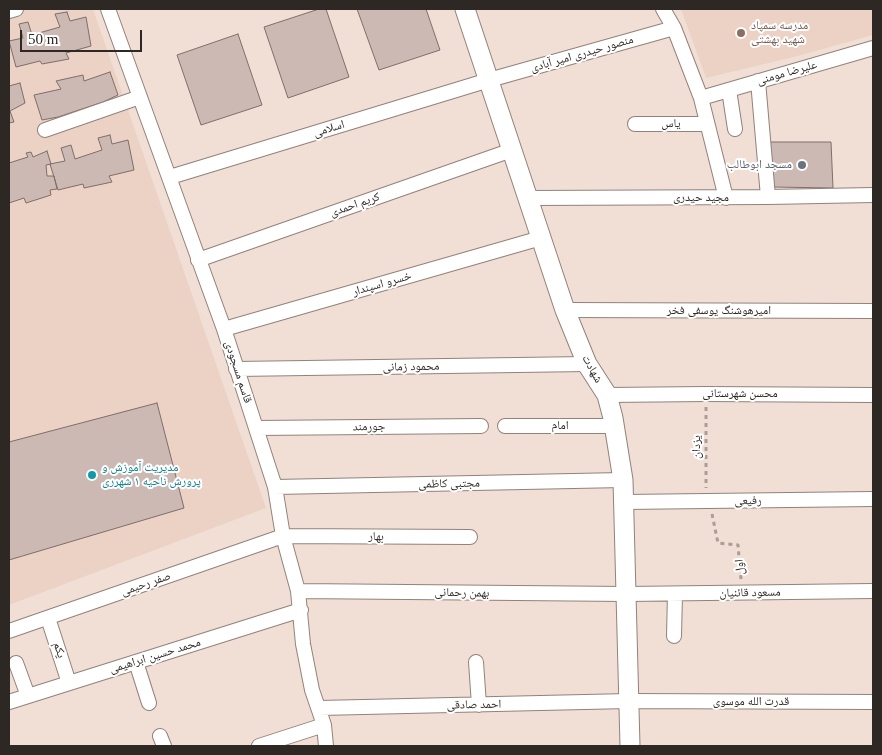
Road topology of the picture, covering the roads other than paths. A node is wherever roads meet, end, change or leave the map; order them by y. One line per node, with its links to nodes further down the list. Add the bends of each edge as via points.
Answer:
1 (16, 9): 5 (street)
2 (108, 9): 11 (street, قاسم مسجودی)
3 (465, 9): 8 (street, شهادت)
4 (663, 9): 6 (street)
5 (9, 11)
6 (674, 28): 8 (street, منصور حیدری امیر آبادی); 12 (street)
7 (873, 48): 9 (street, علیرضا مومنی)
8 (489, 80): 17 (street, شهادت); 18 (street, اسلامی)
9 (758, 81): 10 (street, علیرضا مومنی); 22 (street)
10 (729, 90): 12 (street, علیرضا مومنی); 15 (street)
11 (140, 97): 16 (street); 18 (street, قاسم مسجودی)
12 (701, 98): 14 (street)
13 (635, 124): 14 (street, یاس)
14 (707, 124): 21 (street)
15 (735, 129)
16 (45, 130)
17 (512, 150): 20 (street, شهادت); 24 (street, کریم احمدی)
18 (170, 177): 24 (street, قاسم مسجودی)
19 (873, 196): 22 (street, مجید حیدری)
20 (528, 198): 21 (street, مجید حیدری); 23 (street, شهادت)
21 (726, 198): 22 (street, مجید حیدری)
22 (768, 198)
23 (541, 238): 25 (street, شهادت); 27 (street, خسرو اسپندار)
24 (198, 260): 27 (street, قاسم مسجودی)
25 (565, 310): 26 (street, امیرهوشنگ یوسفی فخر); 28 (street, شهادت)
26 (873, 311)
27 (224, 329): 29 (street, قاسم مسجودی)
28 (586, 364): 29 (street, محمود زمانی); 31 (street, شهادت)
29 (236, 370): 35 (street, قاسم مسجودی)
30 (873, 395): 31 (street, محسن شهرستانی)
31 (607, 396): 34 (street, شهادت)
32 (482, 426): 35 (street, جورمند)
33 (506, 426): 34 (street, امام)
34 (614, 426): 36 (street, شهادت)
35 (256, 428): 37 (street, قاسم مسجودی)
36 (623, 480): 37 (street, مجتبی کاظمی); 39 (street, شهادت)
37 (276, 487): 40 (street, قاسم مسجودی)
38 (873, 500): 39 (street, رفیعی)
39 (624, 502): 44 (street, شهادت)
40 (283, 536): 41 (street, بهار); 42 (street, قاسم مسجودی); 47 (street, صفر رحیمی)
41 (470, 537)
42 (298, 591): 44 (street, بهمن رحمانی); 46 (street, قاسم مسجودی)
43 (873, 591): 45 (street, مسعود قائنیان)
44 (626, 594): 45 (street, مسعود قائنیان); 56 (street, شهادت)
45 (675, 594): 49 (street)
46 (301, 610): 50 (street, محمد حسین ابراهیمی); 60 (street, قاسم مسجودی, via 303,644)
47 (48, 618): 48 (street, صفر رحیمی); 53 (street, یکم)
48 (9, 631)
49 (674, 636)
50 (136, 662): 53 (street, محمد حسین ابراهیمی); 58 (street)
51 (476, 662): 59 (street)
52 (16, 663): 54 (street)
53 (69, 683): 54 (street, محمد حسین ابراهیمی)
54 (28, 696): 55 (street, محمد حسین ابراهیمی)
55 (9, 702)
56 (629, 702): 57 (street, قدرت الله موسوی); 59 (street, احمد صادقی); 65 (street, شهادت)
57 (873, 702)
58 (149, 703)
59 (479, 704): 60 (street, احمد صادقی)
60 (319, 708): 61 (street, قاسم مسجودی)
61 (324, 725): 62 (street); 64 (street, قاسم مسجودی)
62 (283, 742): 63 (street)
63 (259, 746)
64 (326, 746)
65 (630, 746)

